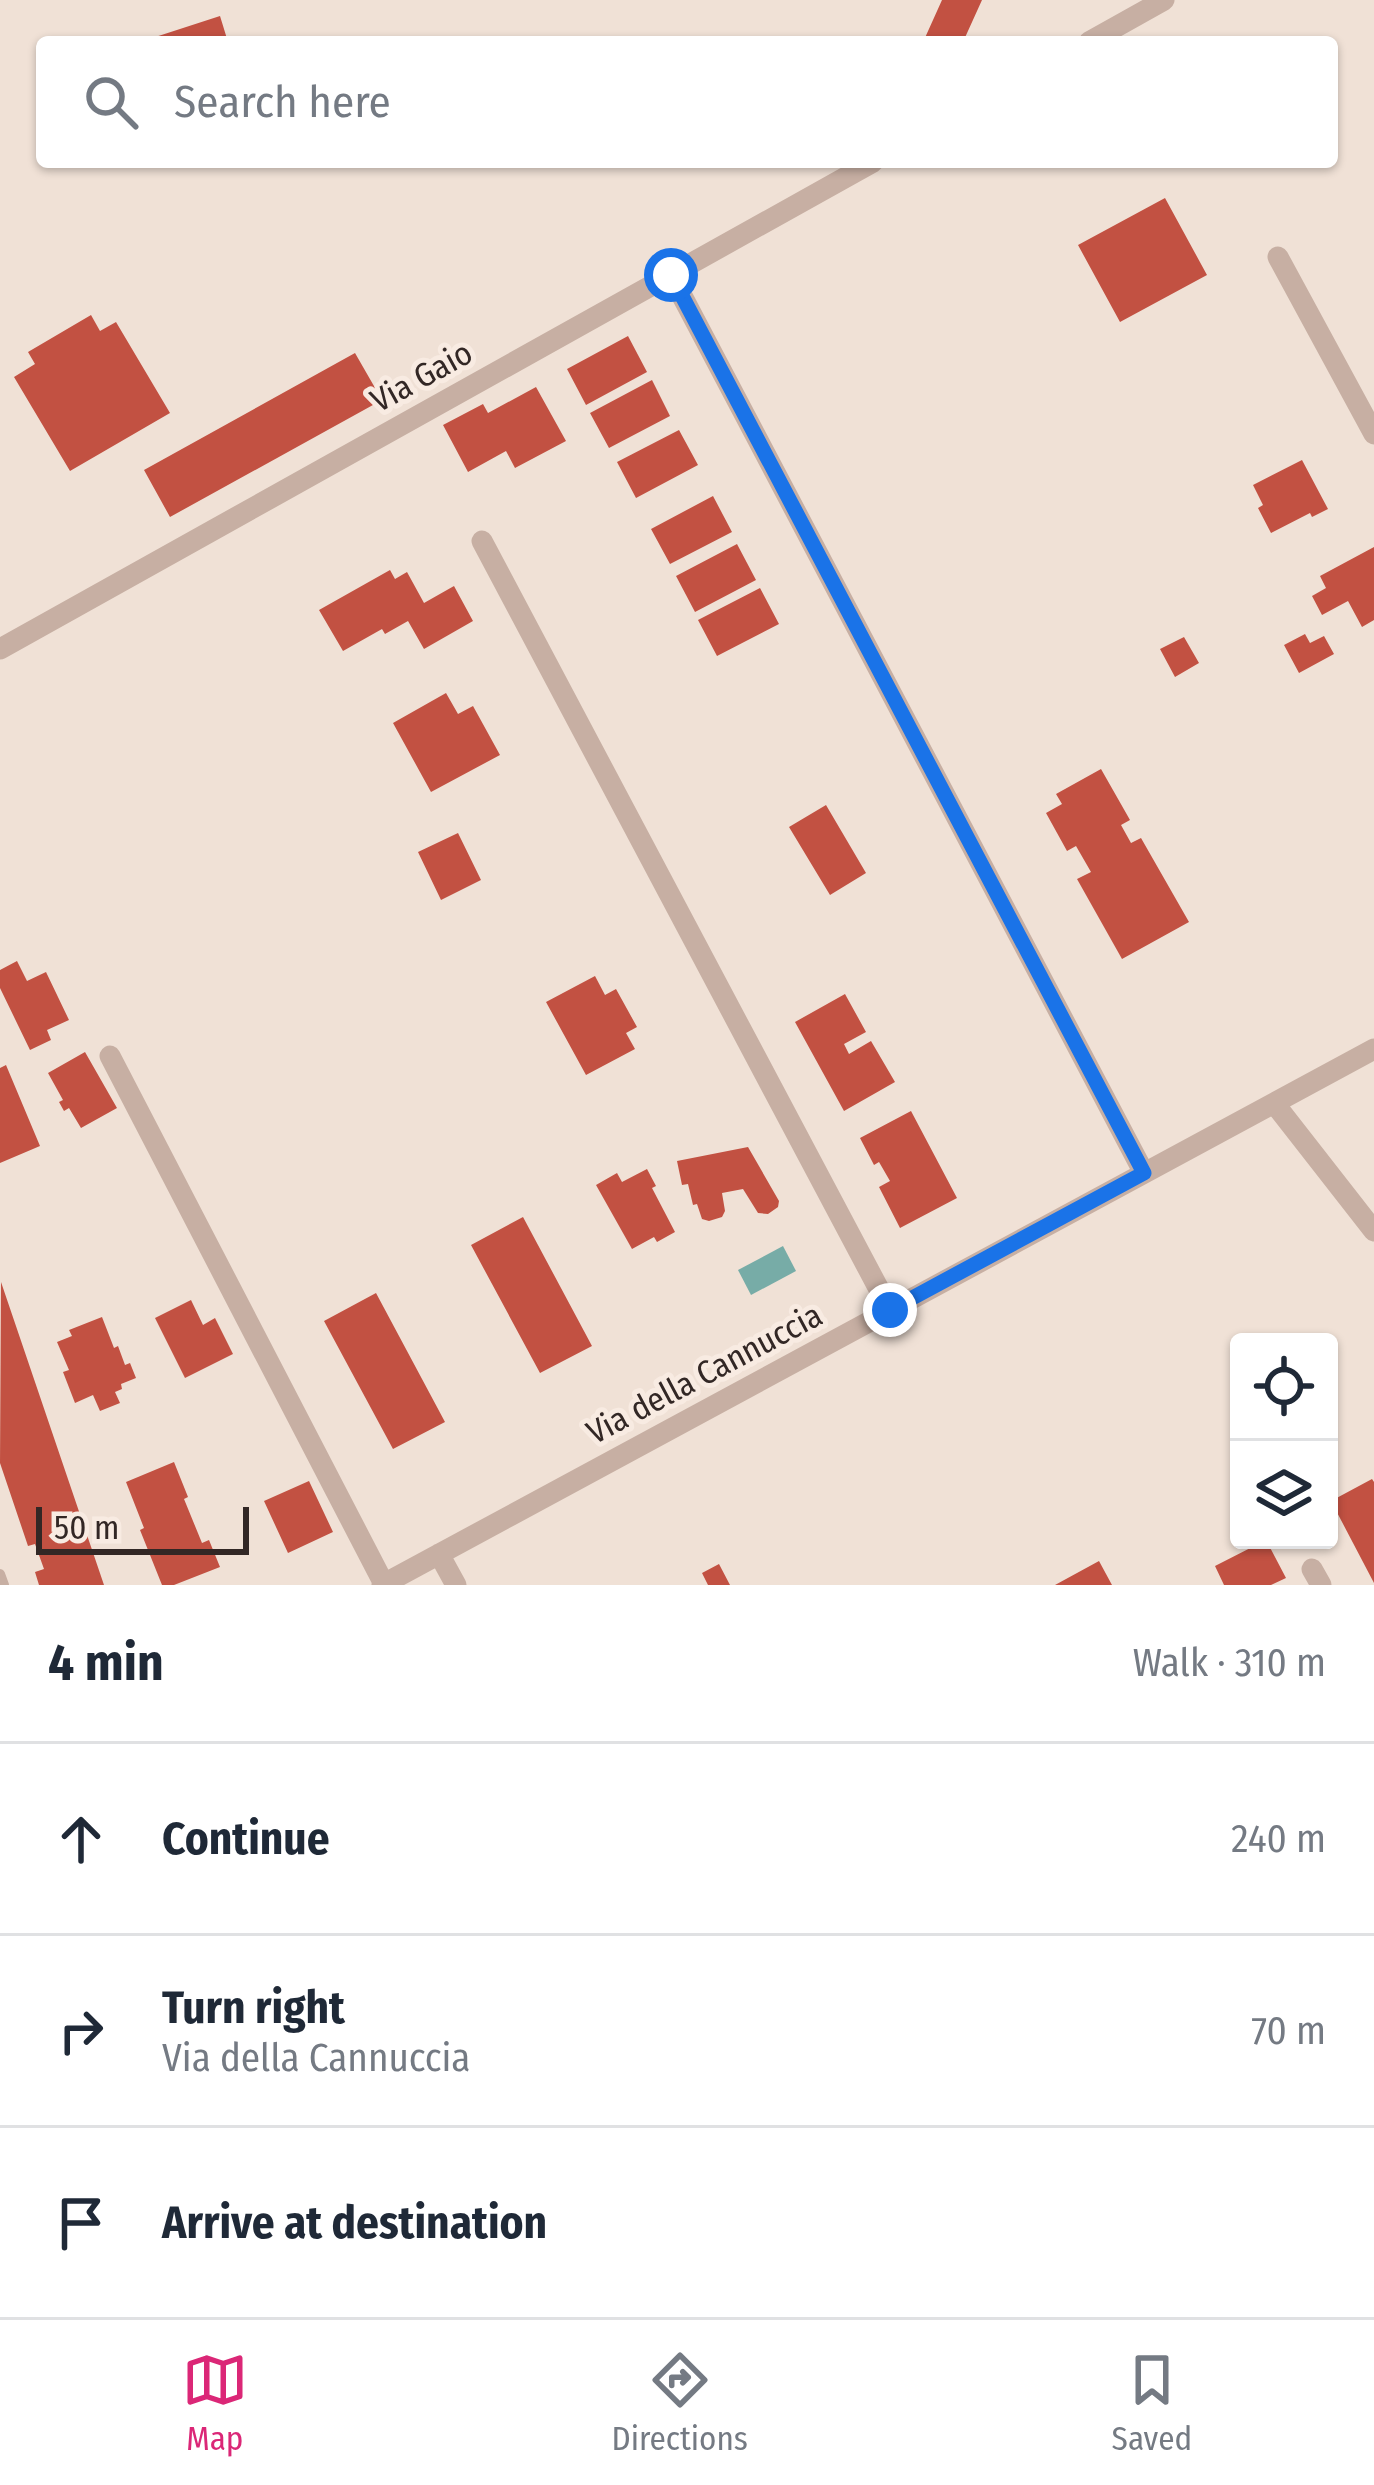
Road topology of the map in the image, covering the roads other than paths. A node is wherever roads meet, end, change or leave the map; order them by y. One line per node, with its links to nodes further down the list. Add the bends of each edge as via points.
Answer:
1 (1164, 0): 2 (street)
2 (1100, 36)
3 (862, 168): 5 (street, Via Gaio)
4 (1278, 257): 6 (street)
5 (671, 275): 8 (street, Via Gaio); 12 (street)
6 (1374, 434)
7 (482, 541): 14 (street)
8 (0, 649)
9 (1374, 1049): 11 (street, Via della Cannuccia)
10 (110, 1057): 17 (street)
11 (1274, 1102): 12 (street, Via della Cannuccia); 13 (street)
12 (1144, 1173): 14 (street, Via della Cannuccia)
13 (1374, 1231)
14 (890, 1310): 15 (street, Via della Cannuccia)
15 (440, 1554): 17 (street, Via della Cannuccia); 19 (street)
16 (0, 1574): 18 (lane)
17 (383, 1584)
18 (4, 1585)
19 (456, 1585)

